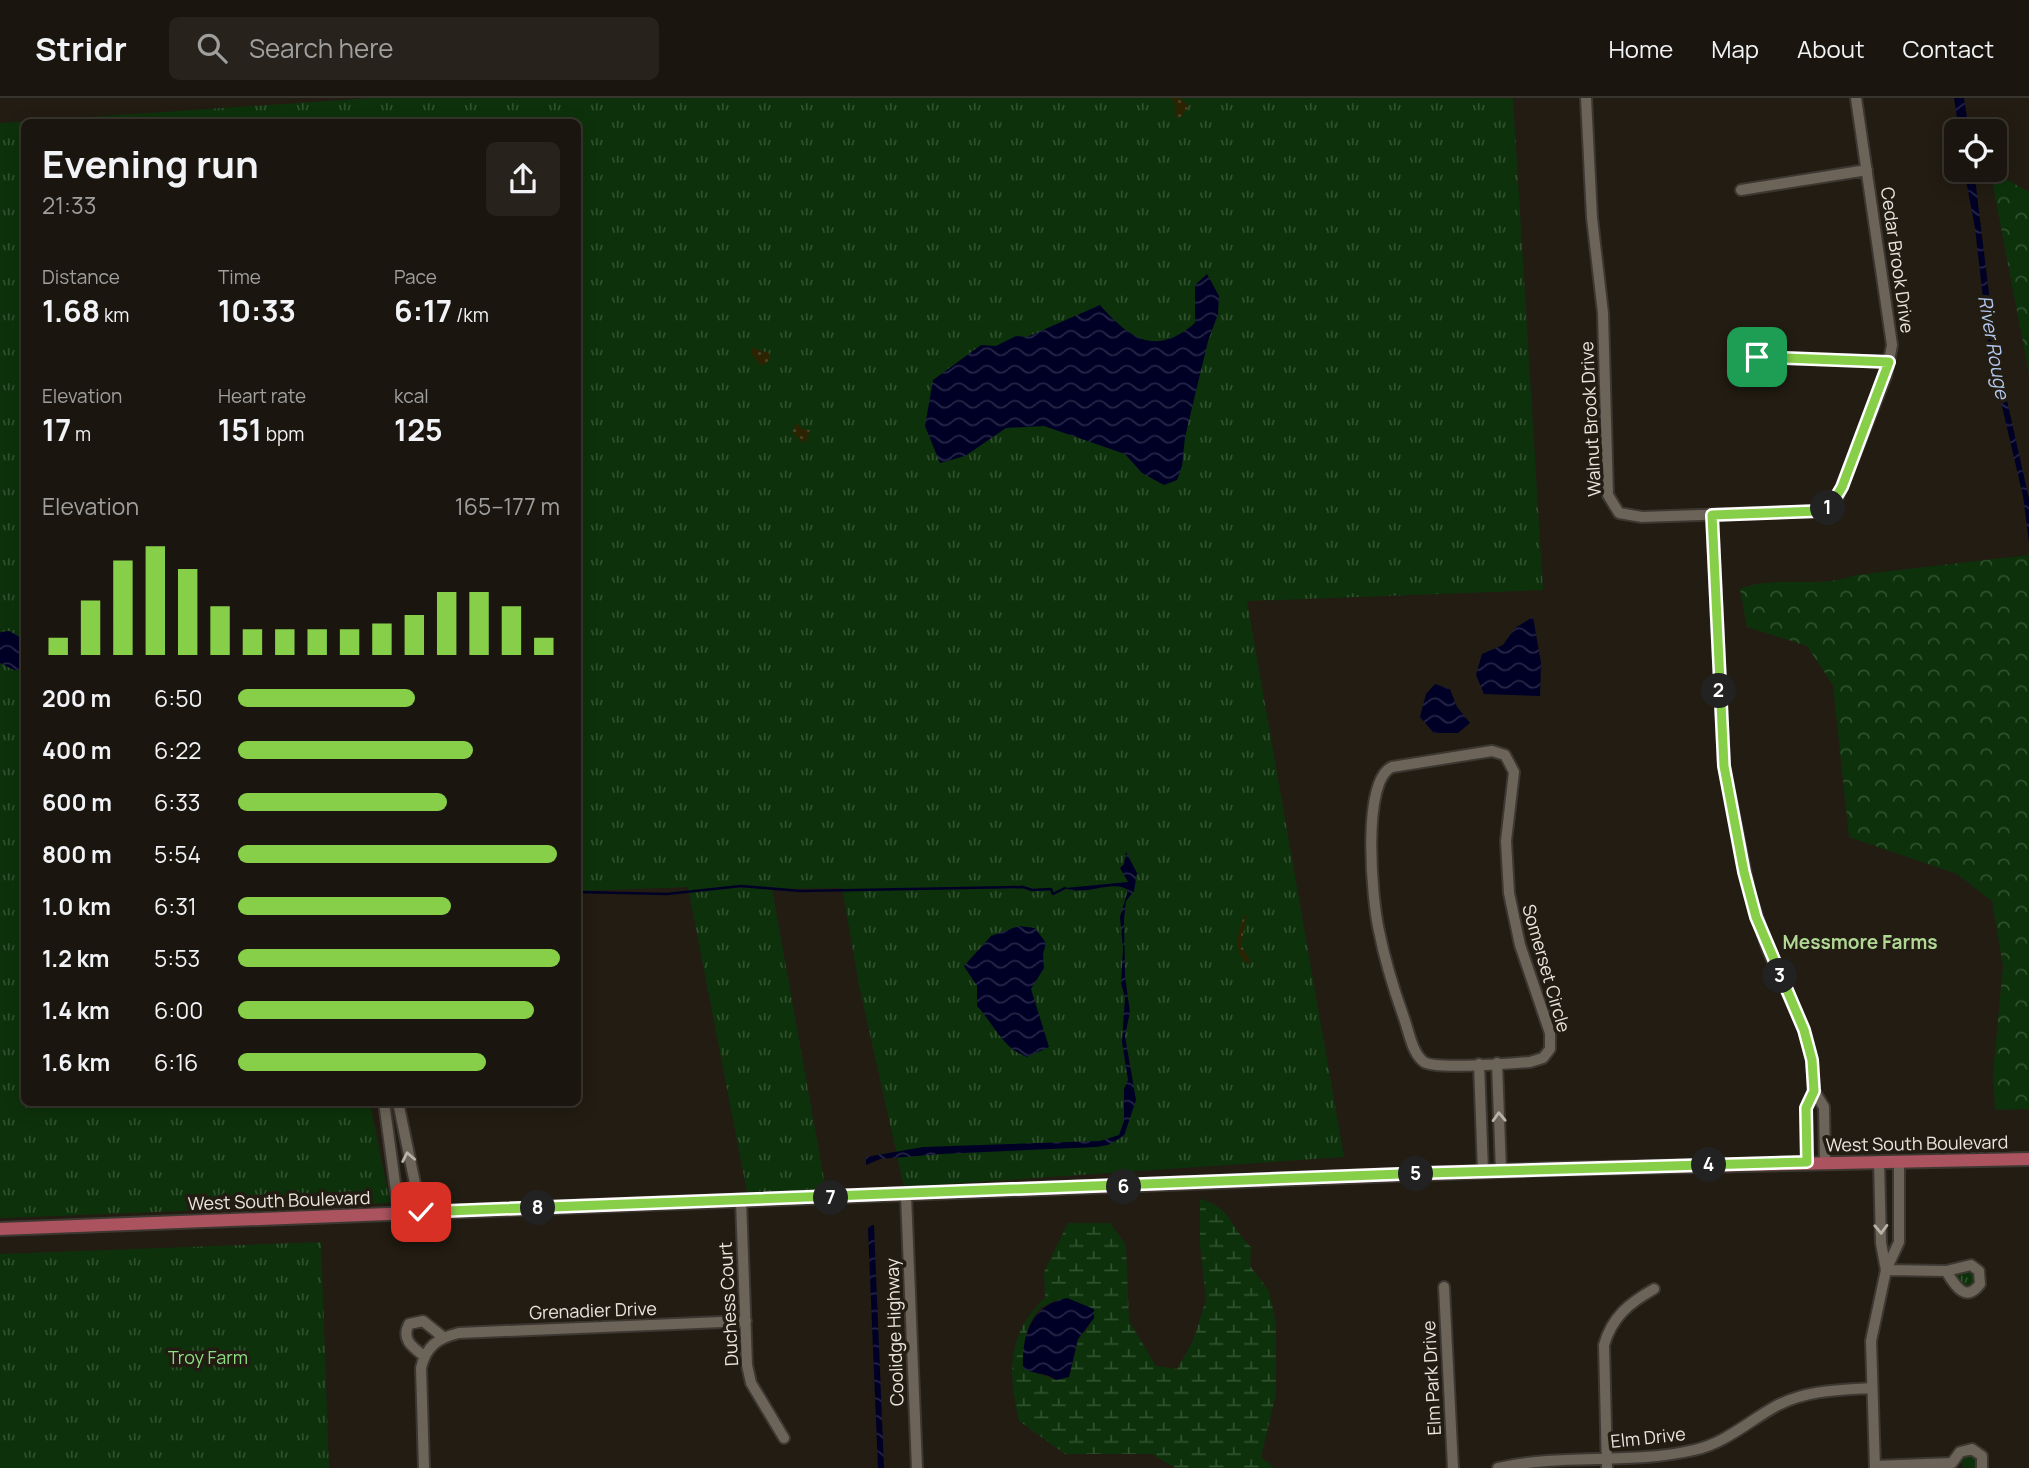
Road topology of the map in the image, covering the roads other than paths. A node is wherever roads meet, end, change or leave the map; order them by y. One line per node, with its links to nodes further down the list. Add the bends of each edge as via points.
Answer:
1 (1587, 98): 7 (street, Walnut Brook Drive, via 1592,218 1603,313 1609,501 1626,516)
2 (1856, 98): 3 (street, Cedar Brook Drive)
3 (1867, 170): 4 (street); 6 (street, Cedar Brook Drive, via 1892,336)
4 (1741, 190)
5 (1757, 357): 6 (street)
6 (1889, 362): 7 (street, Cedar Brook Drive, via 1842,487 1830,507)
7 (1712, 515): 10 (street, via 1720,715 1729,798 1756,917 1809,1045)
8 (1497, 1063): 9 (street, Somerset Circle); 9 (street, Somerset Circle, via 1538,1061 1549,1052 1551,1039 1508,892 1506,841 1514,772 1505,755 1492,751 1387,769 1376,784 1371,841 1378,928 1416,1052 1432,1065); 21 (street, one-way to 8)
9 (1479, 1064): 20 (street)
10 (1814, 1091): 13 (street, via 1806,1108); 14 (street, via 1824,1107)
11 (385, 1106): 25 (street)
12 (399, 1106): 24 (street, one-way to 12)
13 (1806, 1127): 14 (street); 18 (street)
14 (1824, 1127): 19 (street)
15 (2029, 1158): 17 (main road, West South Boulevard)
16 (1879, 1161): 17 (main road, West South Boulevard); 19 (main road, West South Boulevard); 27 (street, one-way to 27)
17 (1899, 1161): 27 (street, via 1899,1242)
18 (1807, 1162): 19 (main road, West South Boulevard); 21 (main road, West South Boulevard)
19 (1825, 1162)
20 (1483, 1171): 21 (main road, West South Boulevard); 22 (main road, West South Boulevard)
21 (1501, 1171)
22 (906, 1195): 23 (main road, West South Boulevard); 40 (street, Coolidge Highway)
23 (741, 1201): 24 (main road, West South Boulevard); 31 (street, Duchess Court)
24 (421, 1212): 25 (main road, West South Boulevard)
25 (399, 1213): 26 (main road, West South Boulevard)
26 (0, 1229)
27 (1886, 1270): 28 (street); 34 (street, via 1872,1329)
28 (1946, 1271)
29 (1444, 1287): 41 (street, Elm Park Drive)
30 (1654, 1289): 36 (street, via 1624,1309 1604,1345)
31 (746, 1321): 32 (street, Grenadier Drive); 35 (street, Duchess Court, via 751,1383)
32 (443, 1336): 33 (street); 33 (street, Grenadier Drive, via 423,1321 409,1324 407,1340)
33 (424, 1356): 39 (street)
34 (1872, 1388): 36 (street, Elm Drive, via 1800,1396 1701,1448); 38 (street)
35 (784, 1438)
36 (1606, 1464): 42 (street, Elm Drive, via 1526,1463)
37 (1954, 1466): 38 (street); 43 (street, via 1959,1451 1972,1449 1982,1456)
38 (1875, 1467)
39 (424, 1468)
40 (917, 1468)
41 (1452, 1468)
42 (1498, 1468)
43 (1982, 1468)

